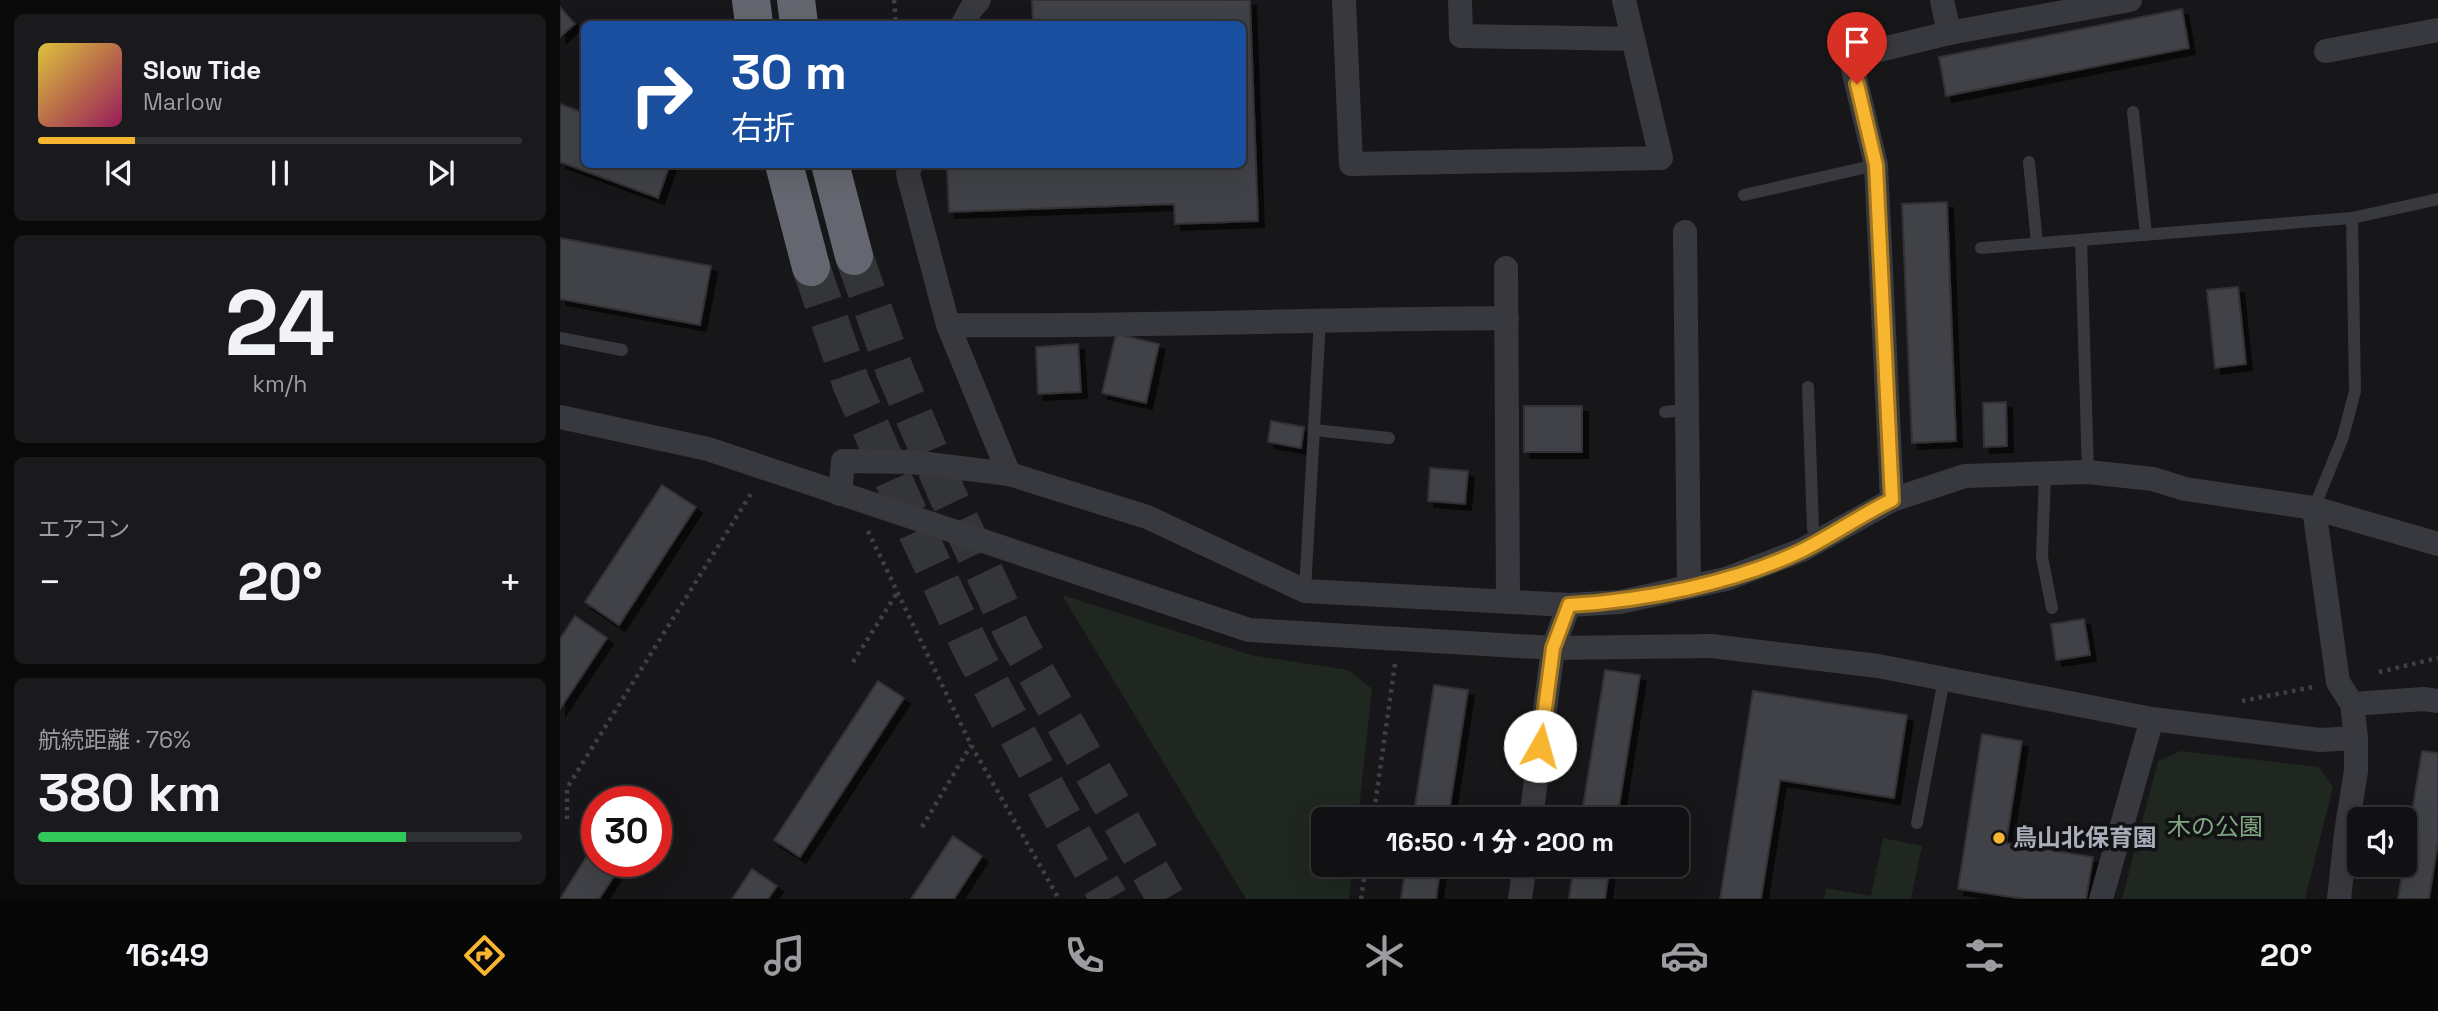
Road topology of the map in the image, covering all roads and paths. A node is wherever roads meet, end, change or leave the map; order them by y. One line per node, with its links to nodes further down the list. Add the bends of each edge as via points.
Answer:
1 (751, 0): 10 (highway)
2 (796, 0): 11 (highway)
3 (894, 0): 12 (path)
4 (979, 0): 13 (street)
5 (1344, 0): 16 (street, via 1352,164 1661,158)
6 (1460, 0): 16 (street, via 1461,36)
7 (1624, 0): 16 (street)
8 (1942, 0): 15 (street)
9 (2130, 0): 15 (street)
10 (754, 21)
11 (799, 21)
12 (896, 21)
13 (965, 21)
14 (2438, 30): 17 (street)
15 (1949, 33): 20 (street, via 1850,57)
16 (1633, 39)
17 (2326, 51)
18 (2133, 112): 28 (lane)
19 (2029, 162): 30 (lane)
20 (1876, 165): 24 (lane); 49 (street)
21 (785, 168): 33 (highway)
22 (831, 168): 32 (highway)
23 (910, 168): 37 (street)
24 (1744, 195)
25 (2438, 199): 26 (lane)
26 (2351, 218): 28 (lane); 50 (lane, via 2356,391)
27 (1685, 232): 53 (street, via 1676,411)
28 (2146, 235): 29 (lane)
29 (2081, 240): 30 (lane); 45 (lane)
30 (2037, 243): 31 (lane)
31 (1980, 248)
32 (854, 256)
33 (811, 267)
34 (1506, 268): 35 (street)
35 (1507, 318): 36 (street); 56 (street)
36 (1320, 319): 37 (street); 42 (lane)
37 (948, 325): 47 (street)
38 (560, 338): 39 (lane)
39 (622, 350)
40 (1808, 387): 51 (lane, via 1813,528)
41 (560, 417): 44 (street, via 708,449)
42 (1314, 430): 43 (lane); 54 (lane)
43 (1389, 438)
44 (767, 469): 48 (street); 70 (path, via 567,788)
45 (2088, 472): 46 (street); 50 (street)
46 (2045, 473): 49 (street, via 1965,476); 58 (lane, via 2042,557)
47 (1009, 474): 48 (street, via 912,462 843,461); 54 (street, via 1147,517)
48 (846, 496): 55 (path); 59 (street, via 1250,630)
49 (1892, 500): 51 (street)
50 (2314, 508): 52 (street); 64 (street, via 2338,682)
51 (1819, 540): 53 (street, via 1726,579)
52 (2438, 544)
53 (1689, 587): 57 (street, via 1620,602)
54 (1305, 591): 56 (street)
55 (897, 592): 61 (path); 67 (path)
56 (1508, 602): 57 (street)
57 (1569, 605): 60 (street)
58 (2052, 608)
59 (1398, 639): 60 (street); 68 (path)
60 (1553, 648): 62 (street, via 1711,646 1878,666); 69 (street)
61 (853, 662)
62 (1944, 680): 65 (street); 71 (lane)
63 (2438, 701): 64 (street)
64 (2352, 704): 66 (street)
65 (2152, 719): 66 (street, via 2320,740); 78 (street)
66 (2356, 738): 79 (street)
67 (971, 746): 72 (path); 75 (path)
68 (1375, 807)
69 (1533, 807)
70 (567, 820)
71 (1917, 823)
72 (922, 827)
73 (1364, 877): 76 (path)
74 (1523, 877): 77 (street)
75 (1059, 899)
76 (1361, 899)
77 (1520, 899)
78 (2101, 899)
79 (2339, 899)

